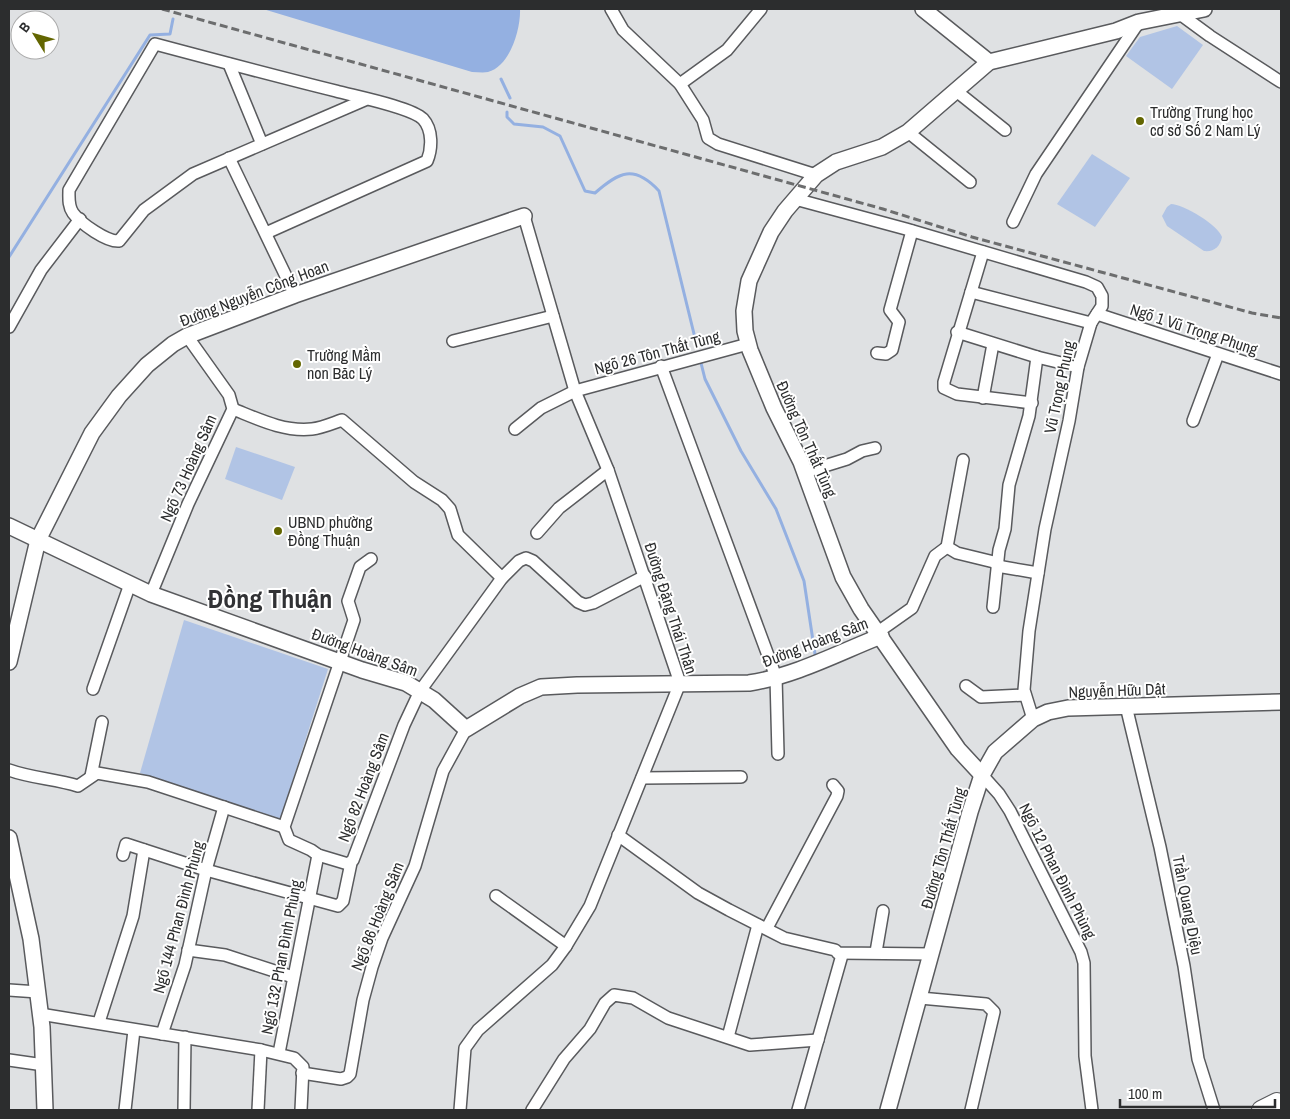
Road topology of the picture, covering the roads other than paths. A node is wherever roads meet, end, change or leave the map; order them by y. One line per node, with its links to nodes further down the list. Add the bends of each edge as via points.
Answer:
1 (611, 9): 10 (street, via 623,30)
2 (761, 9): 10 (street, via 726,50)
3 (923, 9): 7 (street)
4 (1204, 9): 5 (street, Đường Tôn Thất Tùng)
5 (1180, 14): 6 (street, Đường Tôn Thất Tùng); 9 (street)
6 (1139, 22): 7 (street, Đường Tôn Thất Tùng, via 1116,31); 22 (street, via 1036,174)
7 (989, 62): 11 (street, Đường Tôn Thất Tùng)
8 (229, 64): 12 (street); 15 (street); 21 (street, via 155,44 69,190 68,204)
9 (1281, 82)
10 (680, 84): 17 (street, via 703,120 708,138)
11 (955, 90): 13 (street); 14 (street, Đường Tôn Thất Tùng)
12 (367, 99): 15 (street); 24 (street, via 411,112 423,119 432,150 426,162)
13 (1005, 130)
14 (908, 132): 17 (street, Đường Tôn Thất Tùng, via 882,147 836,162); 18 (street)
15 (262, 144): 16 (street)
16 (229, 158): 21 (street, via 193,174 170,189 144,210 119,242 111,242); 24 (street)
17 (816, 175): 19 (street, Đường Tôn Thất Tùng)
18 (970, 182)
19 (795, 199): 23 (street, Vũ Trọng Phụng); 34 (street, Đường Tôn Thất Tùng, via 772,232 749,281 744,311)
20 (524, 216): 27 (street, Đường Nguyễn Công Hoan); 28 (street, Đường Đặng Thái Thân)
21 (80, 219): 30 (street, via 42,270)
22 (1013, 222)
23 (912, 231): 25 (street, Vũ Trọng Phụng); 36 (street, via 890,310 899,322 892,350)
24 (266, 233): 27 (street)
25 (983, 252): 26 (street); 29 (street, Vũ Trọng Phụng, via 1097,287 1102,296 1102,306)
26 (971, 292): 29 (street, Ngõ 1 Vũ Trọng Phụng); 31 (street)
27 (295, 295): 32 (street, Đường Nguyễn Công Hoan)
28 (553, 316): 33 (street); 42 (street, Đường Đặng Thái Thân)
29 (1094, 318): 37 (street, Ngõ 1 Vũ Trọng Phụng); 40 (street, Vũ Trọng Phụng)
30 (9, 327)
31 (957, 332): 35 (street); 43 (street, via 944,388)
32 (187, 336): 45 (street, Ngõ 73 Hoàng Sâm, via 229,395); 54 (street, Đường Nguyễn Công Hoan, via 147,365 103,418)
33 (453, 341)
34 (748, 344): 39 (street, Ngõ 26 Tôn Thất Tùng); 51 (street, Đường Tôn Thất Tùng, via 754,365)
35 (993, 344): 38 (street); 43 (street)
36 (877, 354)
37 (1218, 354): 41 (street, Ngõ 1 Vũ Trọng Phụng); 46 (street)
38 (1037, 357): 40 (street); 44 (street)
39 (661, 366): 42 (street, Ngõ 26 Tôn Thất Tùng); 68 (street)
40 (1078, 367): 58 (street, Vũ Trọng Phụng)
41 (1281, 374)
42 (575, 391): 47 (street, Ngõ 26 Tôn Thất Tùng, via 547,405); 50 (street, Đường Đặng Thái Thân)
43 (983, 398): 44 (street)
44 (1032, 403): 57 (street, via 1009,484)
45 (233, 409): 60 (street, via 269,424 292,428 313,429 342,420 414,482 442,500 450,509 458,535); 62 (street, Ngõ 73 Hoàng Sâm, via 188,504)
46 (1193, 421)
47 (515, 428)
48 (876, 448): 51 (street)
49 (963, 460): 55 (street)
50 (608, 470): 53 (street, via 559,508); 59 (street, Đường Đặng Thái Thân)
51 (805, 472): 64 (street, Đường Tôn Thất Tùng, via 843,577)
52 (9, 526): 54 (street, Đường Hoàng Sâm)
53 (537, 533)
54 (38, 540): 61 (street, Đường Hoàng Sâm); 65 (street, Đường Nguyễn Công Hoan)
55 (947, 547): 57 (street, via 957,553); 64 (street, via 935,556 912,608)
56 (371, 559): 66 (street, via 360,567 348,601 354,620)
57 (998, 564): 58 (street); 63 (street)
58 (1038, 573): 73 (street, Vũ Trọng Phụng, via 1029,631)
59 (645, 576): 60 (street, Ngõ 82 Hoàng Sâm, via 585,605 526,558); 69 (street, Đường Đặng Thái Thân)
60 (502, 578): 72 (street, Ngõ 82 Hoàng Sâm)
61 (130, 584): 62 (street, Đường Hoàng Sâm); 71 (street)
62 (151, 594): 66 (street, Đường Hoàng Sâm)
63 (993, 607)
64 (879, 634): 68 (street, Đường Hoàng Sâm); 81 (street, Đường Tôn Thất Tùng, via 958,749)
65 (11, 641): 67 (street, Đường Nguyễn Công Hoan)
66 (338, 661): 72 (street, Đường Hoàng Sâm, via 406,683); 87 (street)
67 (9, 662)
68 (776, 677): 69 (street, Đường Hoàng Sâm, via 749,683); 79 (street)
69 (680, 683): 78 (street, Đường Hoàng Sâm, via 541,687); 84 (street, Đường Đặng Thái Thân)
70 (966, 686): 73 (street, via 981,697)
71 (93, 689)
72 (420, 692): 78 (street, Đường Hoàng Sâm, via 434,700); 93 (street, Ngõ 82 Hoàng Sâm, via 404,725)
73 (1025, 695): 76 (street, Vũ Trọng Phụng)
74 (1281, 702): 75 (street, Nguyễn Hữu Dật)
75 (1126, 706): 76 (street, Nguyễn Hữu Dật, via 1068,708); 132 (street, Trần Quang Diệu, via 1162,857 1184,966 1198,1059)
76 (1033, 719): 81 (street, Nguyễn Hữu Dật, via 995,752)
77 (102, 722): 82 (street)
78 (466, 729): 119 (street, Ngõ 86 Hoàng Sâm, via 443,771 415,866 372,967 350,1074 341,1079)
79 (778, 754)
80 (9, 770): 82 (street, via 23,776 45,777 78,786)
81 (982, 775): 103 (street, Đường Tôn Thất Tùng); 131 (street, Ngõ 12 Phan Đình Phùng, via 1010,811 1081,952 1086,1062)
82 (91, 776): 86 (street, via 97,773 148,782)
83 (741, 776): 84 (street)
84 (642, 778): 88 (street, Đường Đặng Thái Thân)
85 (834, 785): 98 (street, via 837,796)
86 (224, 807): 87 (street); 94 (street, Ngõ 144 Phan Đình Phùng)
87 (284, 827): 92 (street, Ngõ 82 Hoàng Sâm, via 289,840)
88 (618, 835): 98 (street, via 698,893); 99 (street, Đường Đặng Thái Thân, via 590,906)
89 (9, 838): 106 (street, via 31,939)
90 (144, 850): 91 (street, via 126,844); 94 (street); 109 (street, via 132,916)
91 (123, 855)
92 (318, 855): 93 (street, Ngõ 82 Hoàng Sâm); 96 (street, Ngõ 132 Phan Đình Phùng)
93 (351, 864): 96 (street, via 340,906)
94 (206, 870): 96 (street); 100 (street, Ngõ 144 Phan Đình Phùng)
95 (496, 896): 99 (street)
96 (308, 900): 104 (street, Ngõ 132 Phan Đình Phùng)
97 (883, 911): 101 (street)
98 (762, 927): 102 (street, via 784,938); 112 (street)
99 (566, 946): 126 (street, Đường Đặng Thái Thân, via 552,964 478,1030 465,1048)
100 (188, 950): 104 (street, via 225,955); 111 (street, Ngõ 144 Phan Đình Phùng)
101 (876, 952): 102 (street); 103 (street)
102 (838, 953): 114 (street, via 842,955)
103 (931, 954): 107 (street, Đường Tôn Thất Tùng)
104 (292, 977): 116 (street, Ngõ 132 Phan Đình Phùng)
105 (9, 990): 106 (street)
106 (38, 992): 108 (street)
107 (920, 998): 129 (street, Đường Tôn Thất Tùng); 130 (street, via 986,1004 994,1012)
108 (40, 1014): 109 (street); 118 (street)
109 (99, 1022): 110 (street)
110 (134, 1030): 111 (street); 122 (street)
111 (162, 1034): 113 (street)
112 (728, 1037): 114 (street, via 750,1045); 127 (street, via 677,1021 638,1000 614,995 564,1059)
113 (185, 1038): 115 (street); 123 (street)
114 (818, 1040): 128 (street)
115 (261, 1050): 116 (street); 124 (street)
116 (279, 1053): 119 (street, Ngõ 132 Phan Đình Phùng, via 299,1061)
117 (9, 1060): 118 (street)
118 (44, 1065): 121 (street)
119 (302, 1073): 125 (street)
120 (1277, 1104): 133 (main road)
121 (45, 1110)
122 (125, 1110)
123 (184, 1110)
124 (258, 1110)
125 (301, 1110)
126 (460, 1110)
127 (532, 1110)
128 (798, 1110)
129 (888, 1110)
130 (971, 1110)
131 (1092, 1110)
132 (1214, 1110)
133 (1261, 1110)

